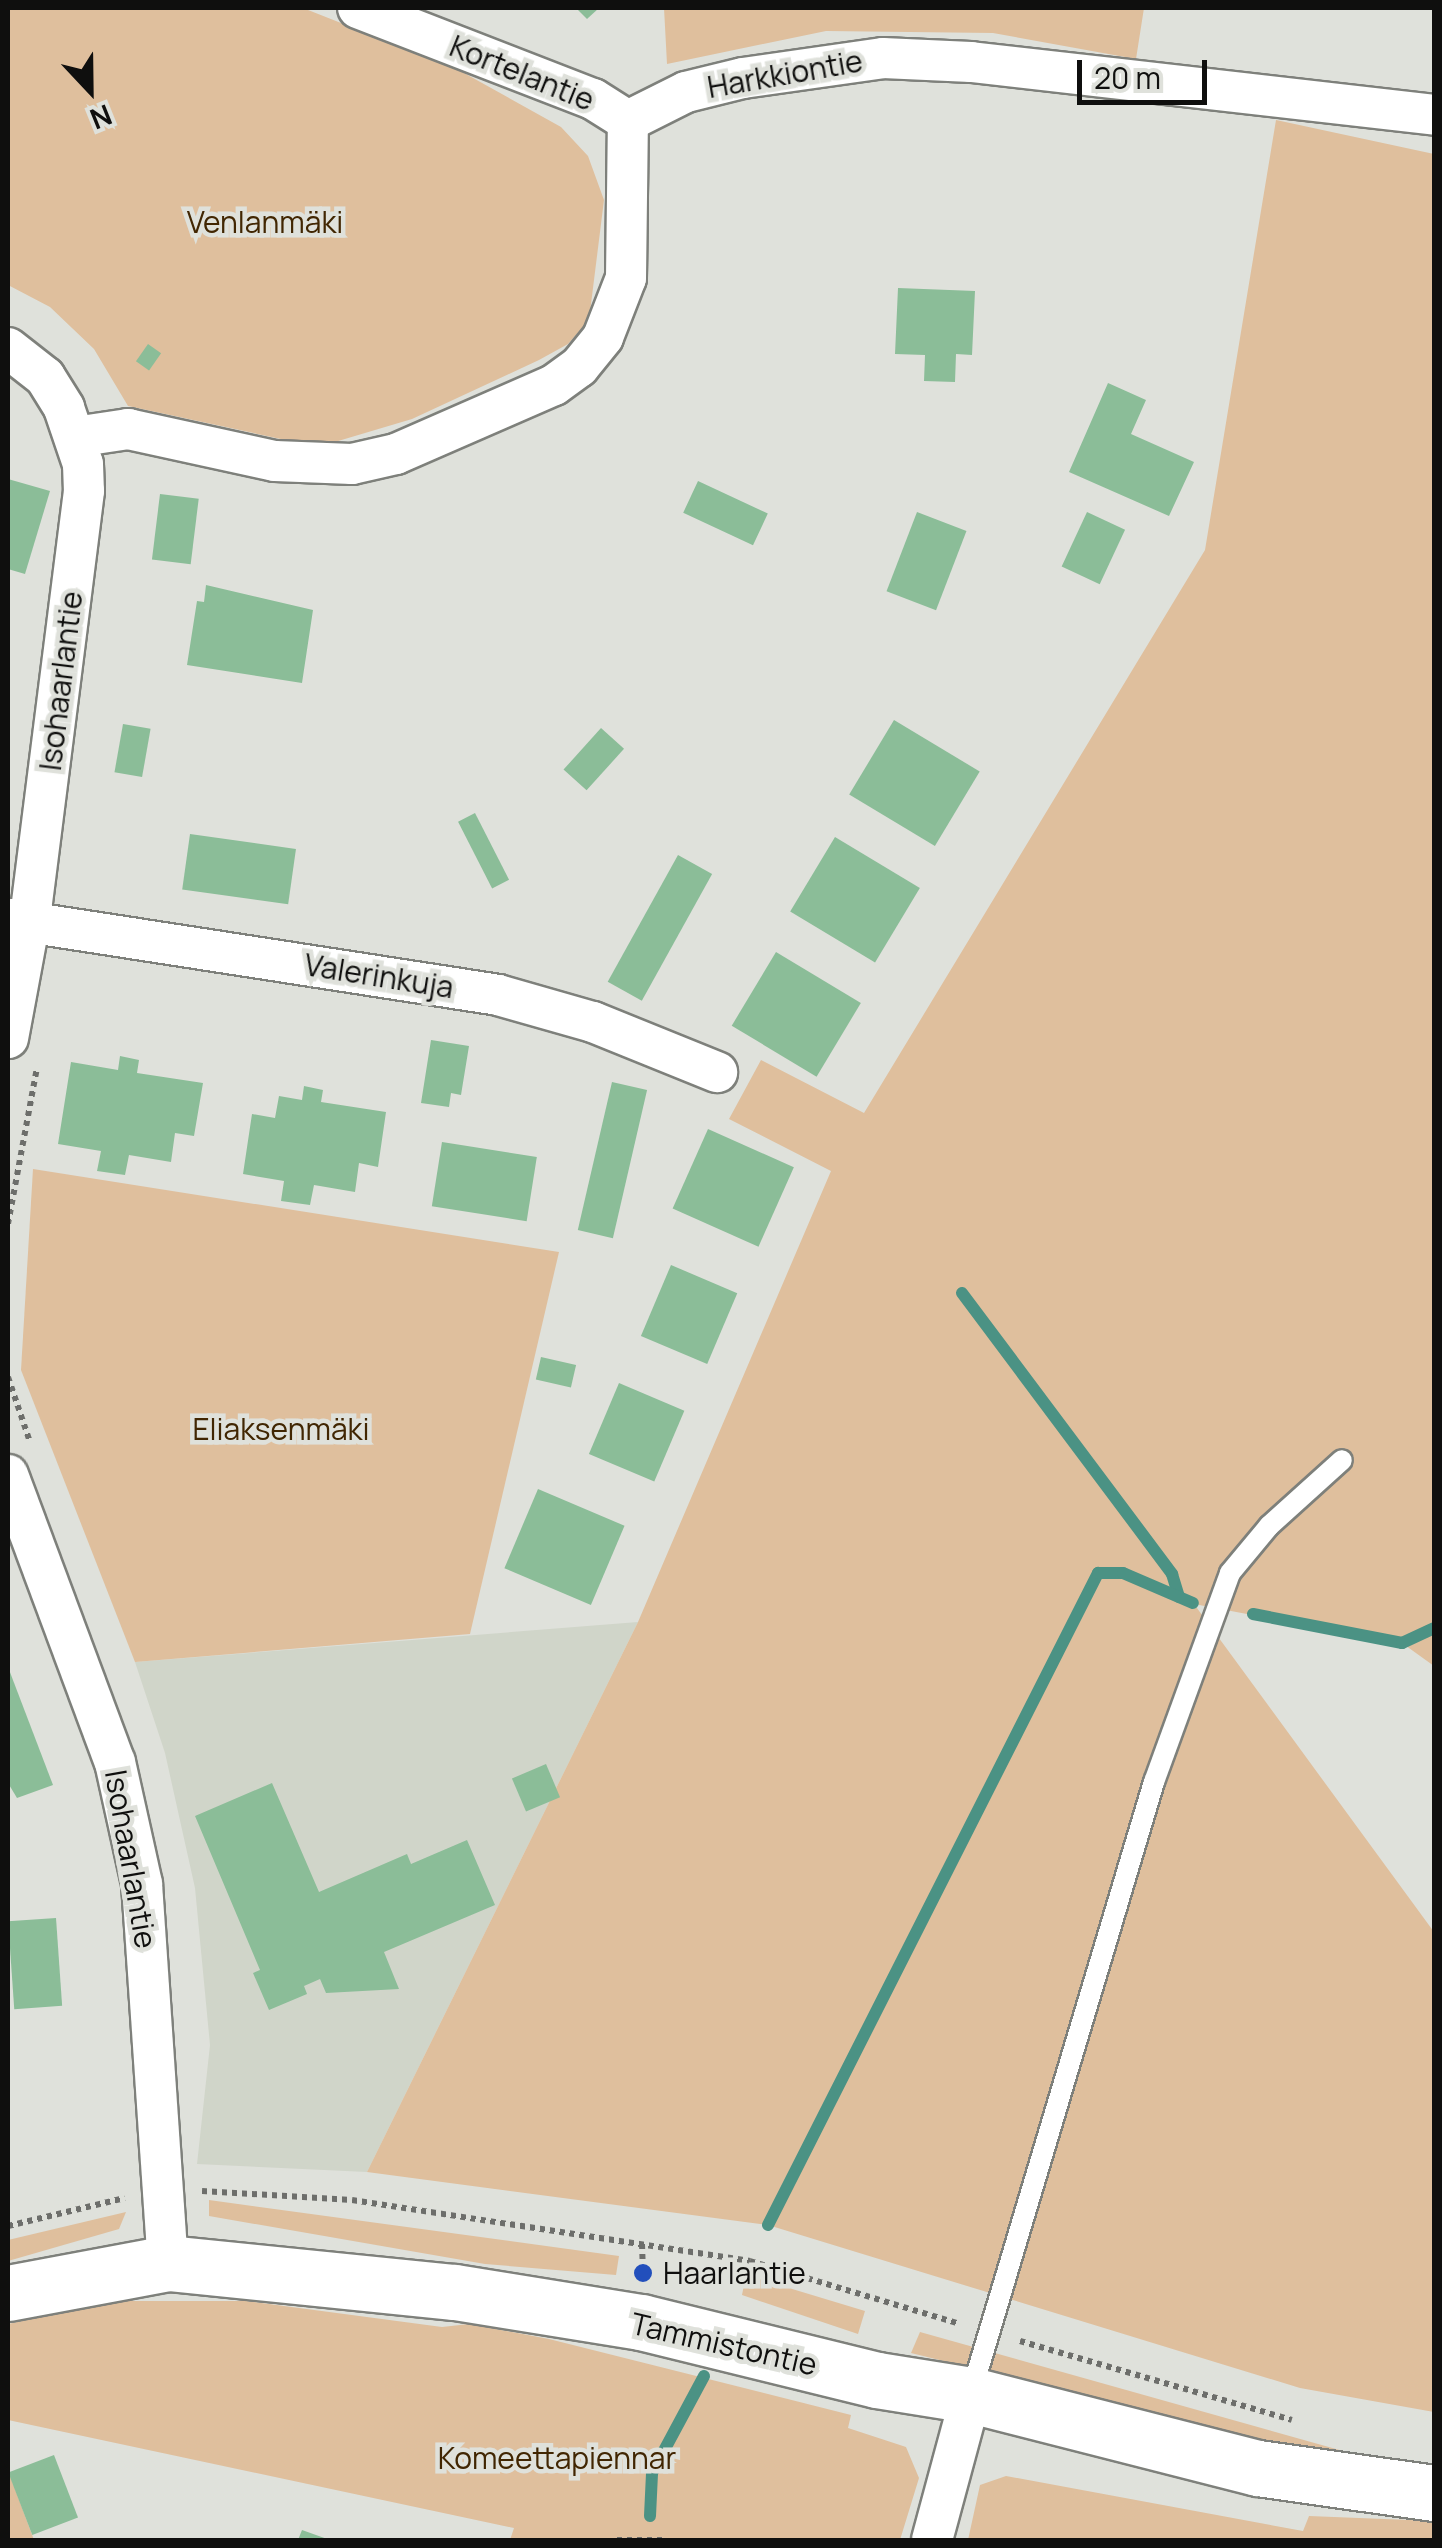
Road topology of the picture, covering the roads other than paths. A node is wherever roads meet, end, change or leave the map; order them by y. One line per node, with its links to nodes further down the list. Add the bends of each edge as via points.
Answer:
1 (358, 8): 3 (street, Kortelantie, via 593,99)
2 (1434, 114): 3 (street, Harkkiontie, via 971,62 882,58 686,92)
3 (628, 121): 5 (street, via 621,296 591,352 554,385 396,454 352,464 275,461 128,429)
4 (8, 348): 5 (street, Isohaarlantie, via 46,377)
5 (75, 437): 6 (street, Isohaarlantie, via 84,490)
6 (18, 922): 7 (street, Isohaarlantie); 8 (street, Valerinkuja, via 498,996 593,1022)
7 (8, 1038)
8 (718, 1072)
9 (1342, 1460): 13 (lane, via 1269,1526 1230,1573 1154,1782)
10 (8, 1475): 11 (street, Isohaarlantie, via 114,1762 142,1884)
11 (168, 2262): 12 (street, Tammistontie); 13 (street, Tammistontie, via 455,2292 640,2322 877,2380)
12 (8, 2293)
13 (970, 2394): 14 (street, Tammistontie, via 1258,2468); 15 (street)
14 (1434, 2493)
15 (932, 2540)

